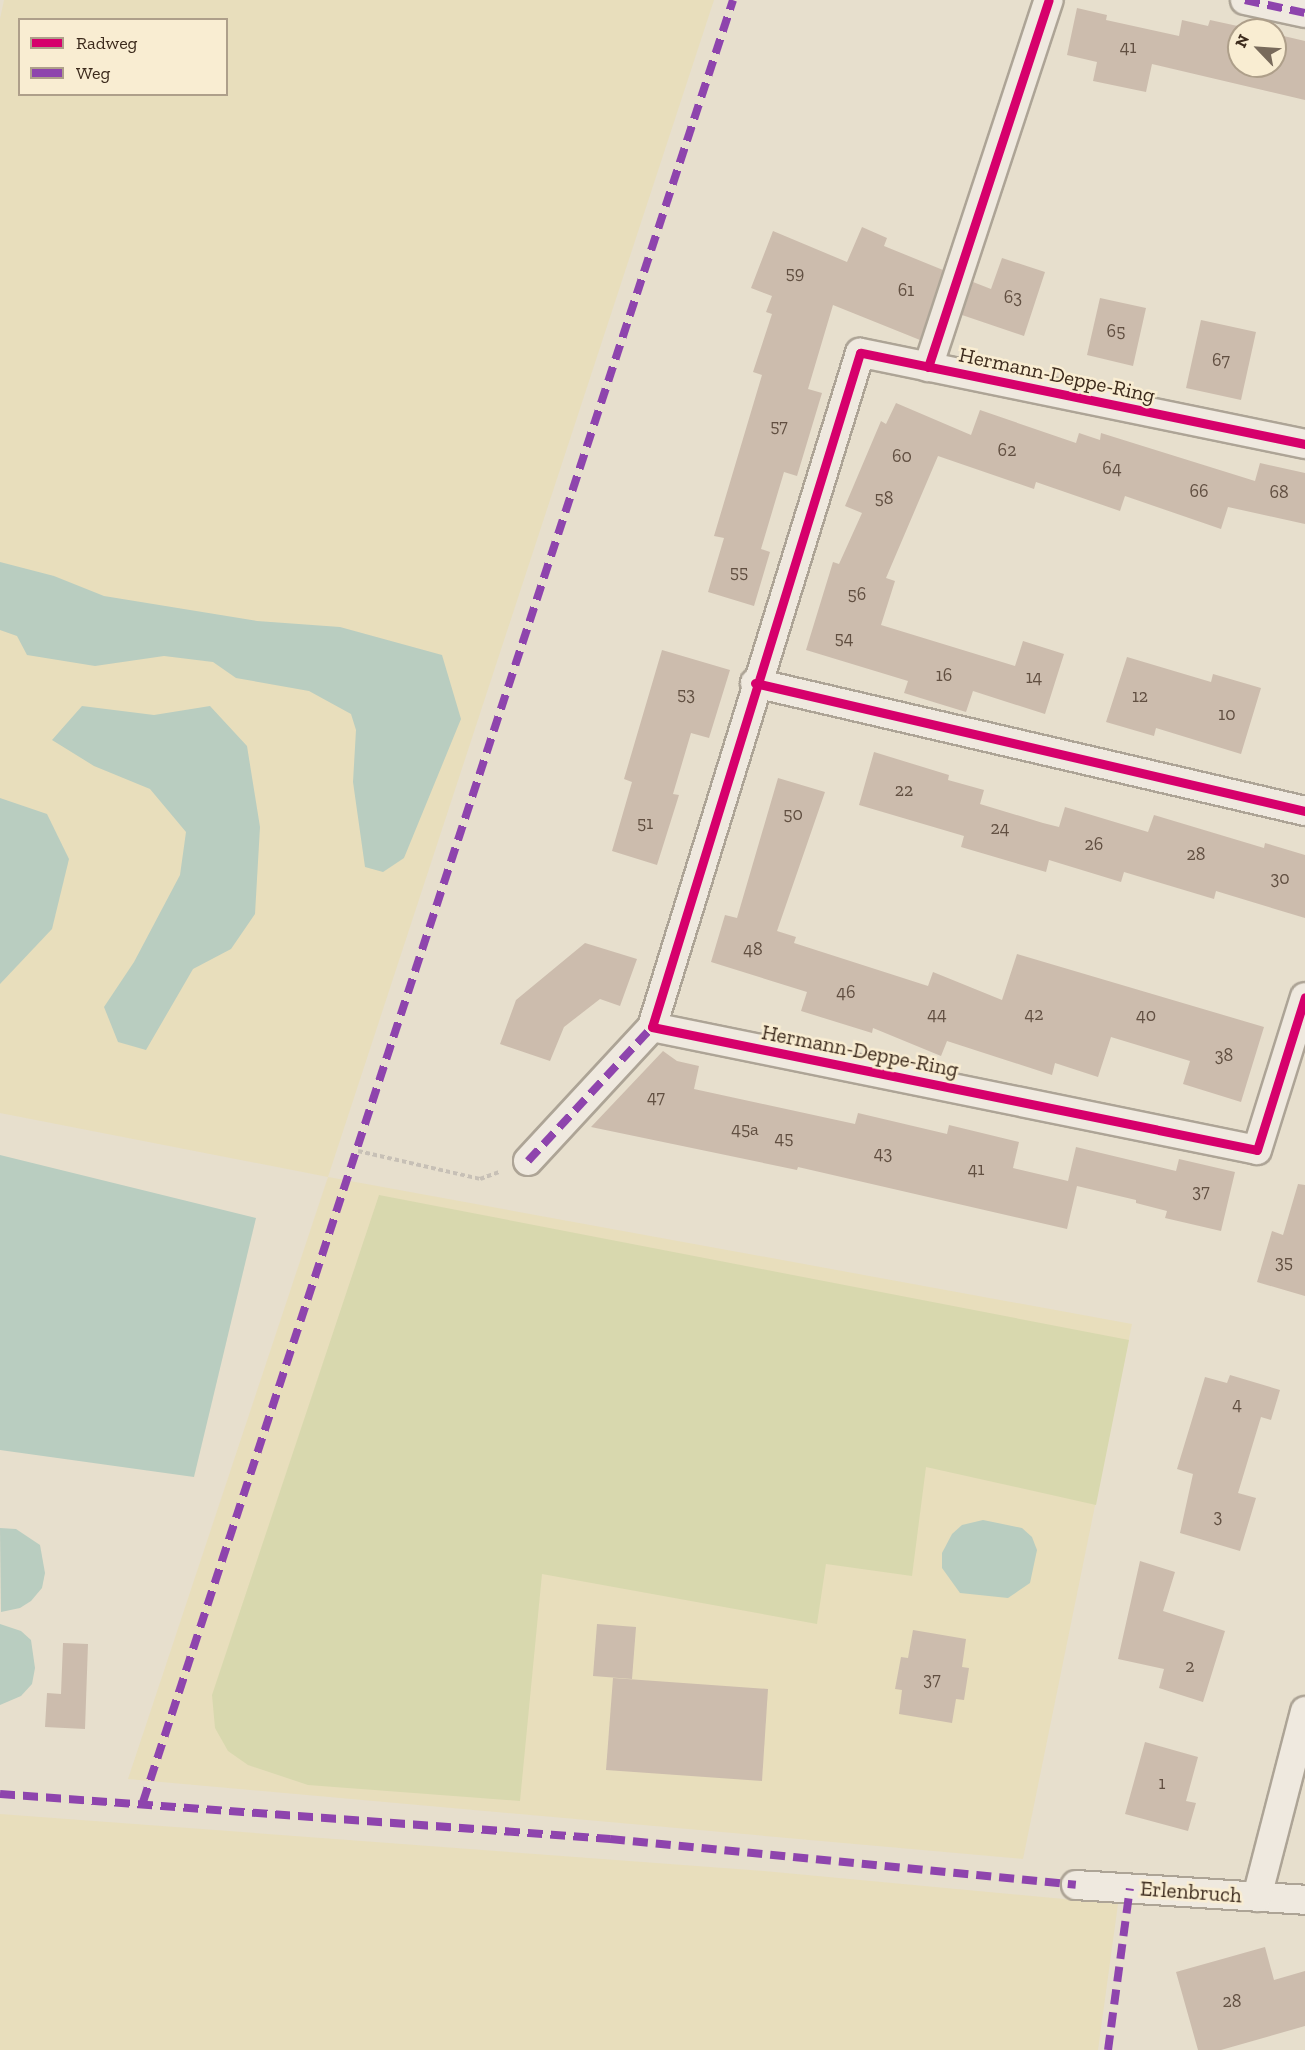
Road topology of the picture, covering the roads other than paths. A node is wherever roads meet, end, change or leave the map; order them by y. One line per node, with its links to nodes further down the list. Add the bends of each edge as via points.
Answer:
1 (1049, 0): 4 (street)
2 (1245, 0): 3 (street)
3 (1305, 13)
4 (928, 367): 5 (street, Hermann-Deppe-Ring); 6 (street, Hermann-Deppe-Ring, via 860,353)
5 (1305, 444)
6 (755, 683): 7 (street); 9 (street, Hermann-Deppe-Ring)
7 (1305, 811)
8 (1305, 997): 9 (street, Hermann-Deppe-Ring, via 1257,1150)
9 (652, 1027): 10 (street, Hermann-Deppe-Ring)
10 (528, 1161)
11 (1305, 1711): 13 (street)
12 (1076, 1885): 13 (street, Erlenbruch)
13 (1257, 1897): 14 (street, Erlenbruch)
14 (1305, 1900)

